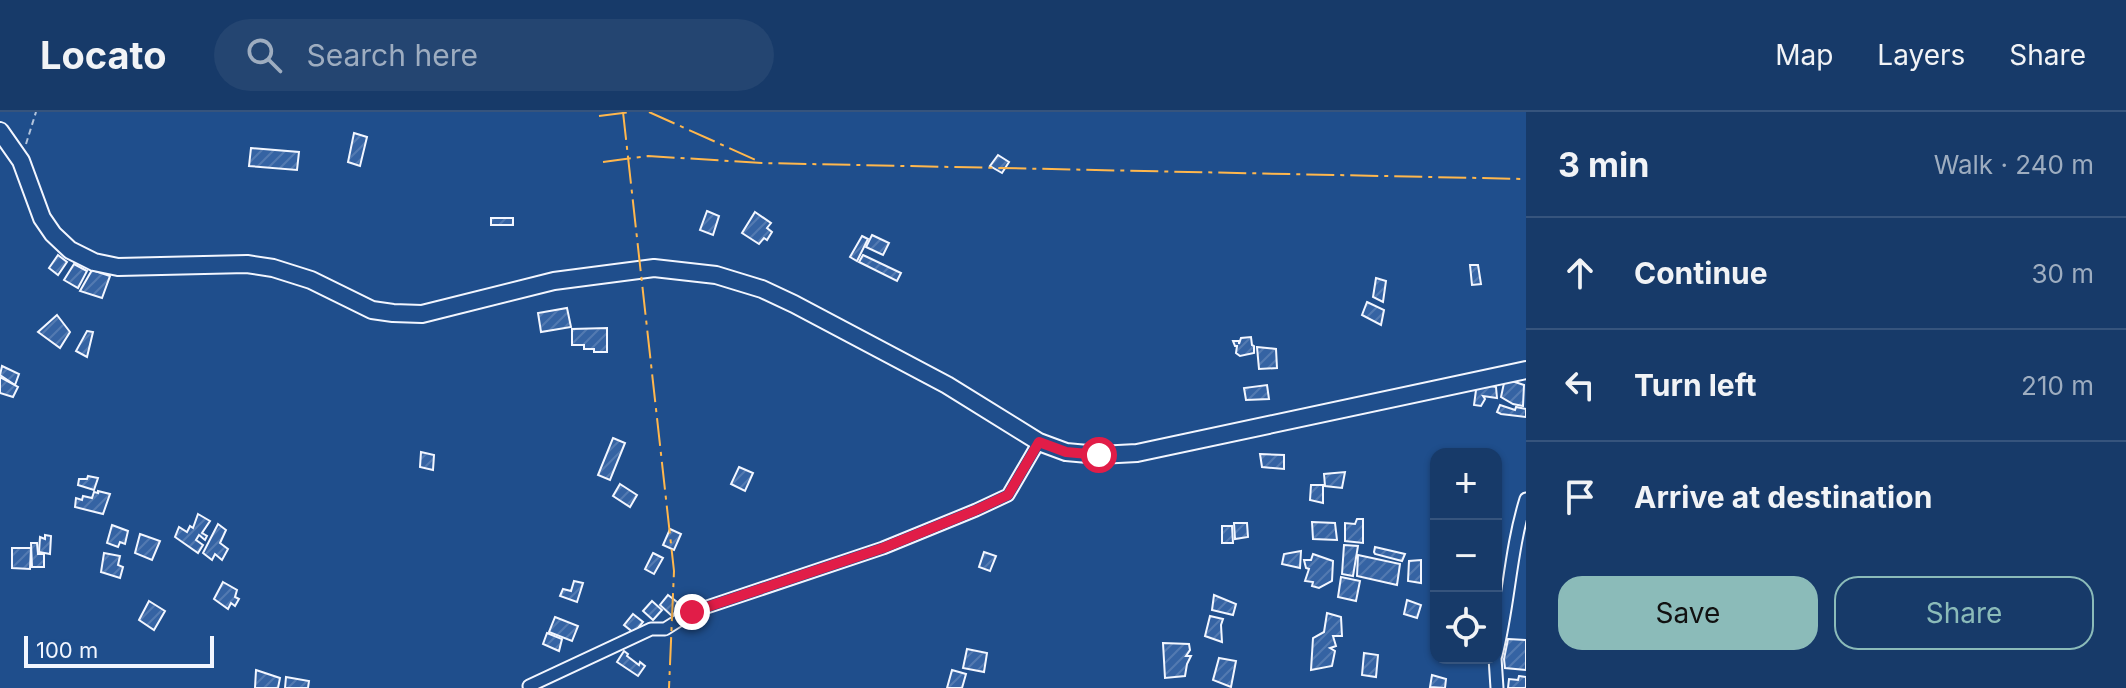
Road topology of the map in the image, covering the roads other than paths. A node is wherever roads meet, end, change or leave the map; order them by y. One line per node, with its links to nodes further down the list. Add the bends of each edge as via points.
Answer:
1 (0, 131): 3 (main road, via 21,161 53,234 94,262 118,267 273,268 372,310 422,314 554,281 654,268 716,275 794,304 947,385)
2 (1526, 370): 3 (main road, via 1137,453 1066,452)
3 (1039, 442): 7 (street, via 1008,495 883,548 692,612 665,629 651,629)
4 (1526, 499): 5 (street)
5 (1502, 633)
6 (1496, 664): 8 (street)
7 (529, 686)
8 (1497, 688)

